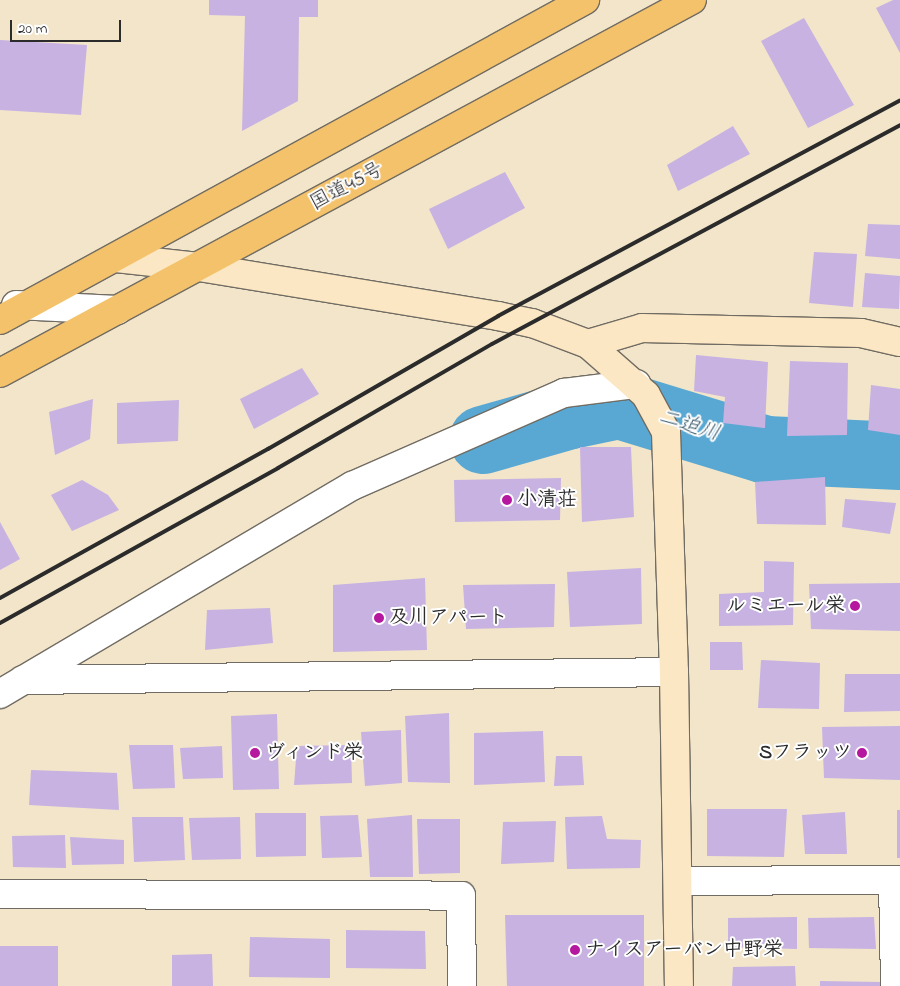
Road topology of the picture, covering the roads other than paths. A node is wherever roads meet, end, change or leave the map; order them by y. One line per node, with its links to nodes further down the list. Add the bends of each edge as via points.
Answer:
1 (584, 0): 3 (highway)
2 (692, 0): 4 (highway, 国道45号)
3 (116, 258): 4 (street); 6 (highway)
4 (199, 267): 7 (highway, 国道45号); 10 (street, via 498,316 532,323)
5 (0, 305): 6 (street)
6 (28, 305): 7 (street); 8 (highway)
7 (118, 310): 11 (highway, 国道45号)
8 (0, 320)
9 (900, 342): 10 (street, via 861,333 642,328)
10 (588, 344): 12 (street)
11 (0, 373)
12 (641, 389): 13 (street, via 666,432); 14 (street, via 564,393 352,486)
13 (674, 672): 14 (street); 17 (street)
14 (23, 680): 15 (street)
15 (0, 694)
16 (897, 880): 17 (street); 21 (street)
17 (679, 881): 20 (street)
18 (0, 894): 19 (street, via 461,896)
19 (462, 986)
20 (679, 986)
21 (894, 986)

